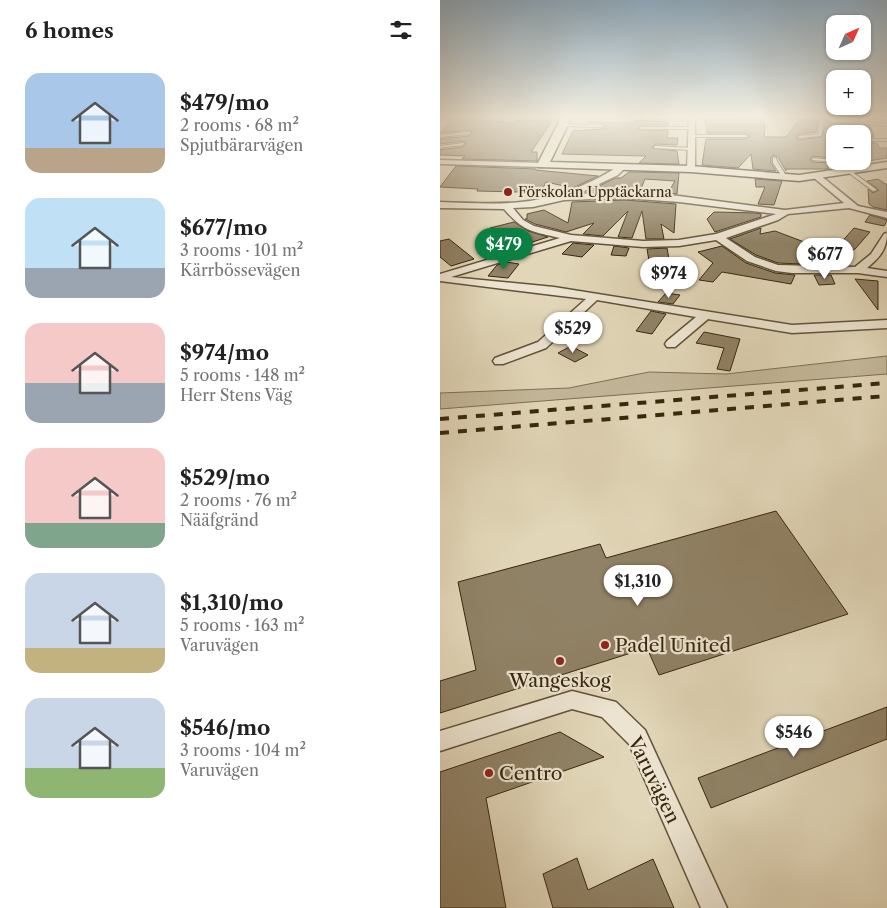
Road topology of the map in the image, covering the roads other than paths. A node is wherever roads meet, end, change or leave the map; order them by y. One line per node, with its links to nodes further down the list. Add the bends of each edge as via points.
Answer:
1 (546, 158): 7 (street)
2 (691, 158): 10 (street)
3 (774, 158): 13 (lane)
4 (813, 159): 5 (lane)
5 (826, 160)
6 (440, 162): 7 (street)
7 (543, 164): 9 (street)
8 (887, 165): 11 (street)
9 (622, 167): 10 (street); 15 (street)
10 (691, 169): 13 (street)
11 (847, 172): 12 (street); 14 (lane)
12 (817, 177): 13 (street); 17 (street)
13 (785, 178)
14 (875, 190)
15 (564, 197): 18 (street); 19 (street, via 625,195)
16 (440, 205): 18 (street)
17 (850, 205): 19 (street); 20 (street)
18 (507, 207): 23 (street, via 520,222 531,228)
19 (786, 212): 22 (street)
20 (887, 215)
21 (887, 236): 24 (street, via 875,256)
22 (718, 237): 23 (street, via 643,244); 24 (street, via 751,259 776,268)
23 (571, 238): 26 (street)
24 (858, 270): 25 (street)
25 (887, 274)
26 (440, 277): 27 (street)
27 (595, 296): 28 (street); 31 (street, via 542,345)
28 (704, 316): 29 (street, via 792,330); 30 (street)
29 (887, 324)
30 (671, 344)
31 (499, 361)
32 (440, 742): 33 (street, Varuvägen, via 572,700 608,709 637,737)
33 (714, 908)

